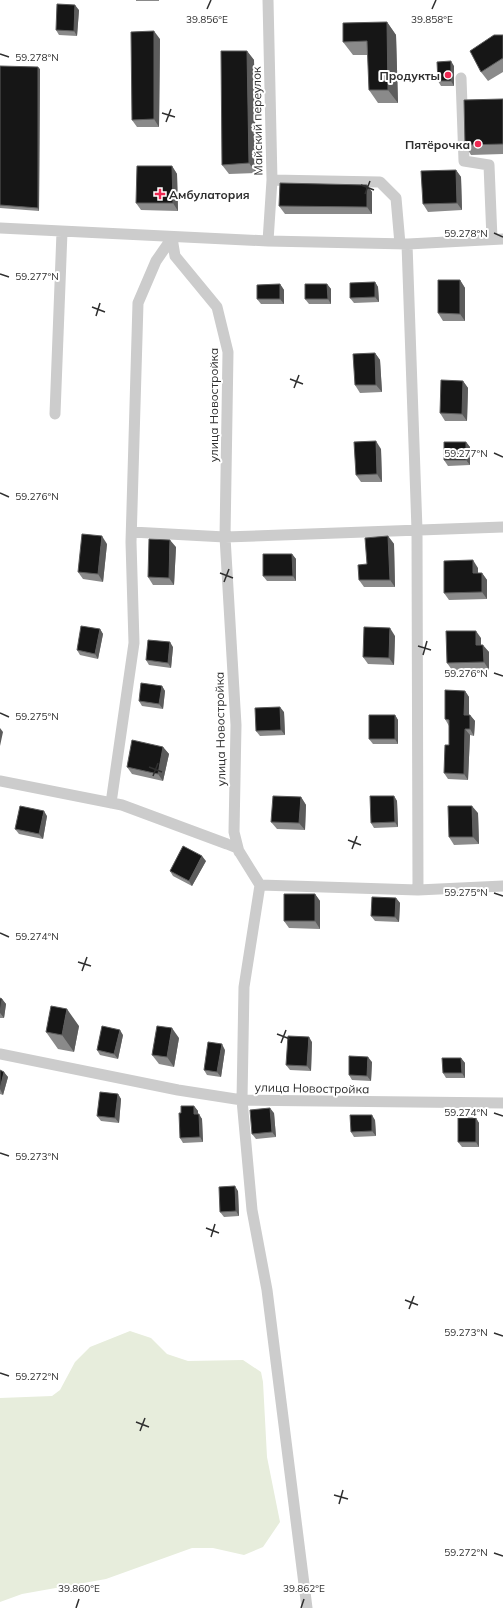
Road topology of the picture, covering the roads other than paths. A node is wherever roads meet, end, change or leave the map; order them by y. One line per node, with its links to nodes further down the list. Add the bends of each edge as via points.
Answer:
1 (268, 0): 3 (street, Майский переулок)
2 (461, 78): 7 (street, via 464,161 489,165)
3 (272, 180): 8 (street, Майский переулок); 9 (street, via 380,182 396,198)
4 (0, 228): 5 (street)
5 (62, 232): 6 (street); 10 (street)
6 (172, 238): 8 (street); 13 (street, via 156,261 138,303); 14 (street, улица Новостройка, via 175,256 217,307 228,352)
7 (498, 239): 9 (street)
8 (268, 242): 9 (street)
9 (404, 244): 12 (street)
10 (55, 414)
11 (503, 528): 12 (street)
12 (416, 530): 14 (street); 20 (street)
13 (132, 532): 14 (street); 16 (street, via 134,643)
14 (225, 537): 17 (street, улица Новостройка, via 236,725 234,832)
15 (0, 781): 16 (street, улица Новостройка)
16 (111, 802): 17 (street, улица Новостройка, via 227,844)
17 (239, 852): 18 (street, улица Новостройка)
18 (260, 885): 20 (street); 22 (street, улица Новостройка, via 244,986)
19 (503, 886): 20 (street)
20 (418, 890)
21 (0, 1054): 22 (street, via 178,1090)
22 (242, 1100): 23 (street, улица Новостройка); 24 (street, via 252,1210 267,1290)
23 (503, 1103)
24 (307, 1608)

